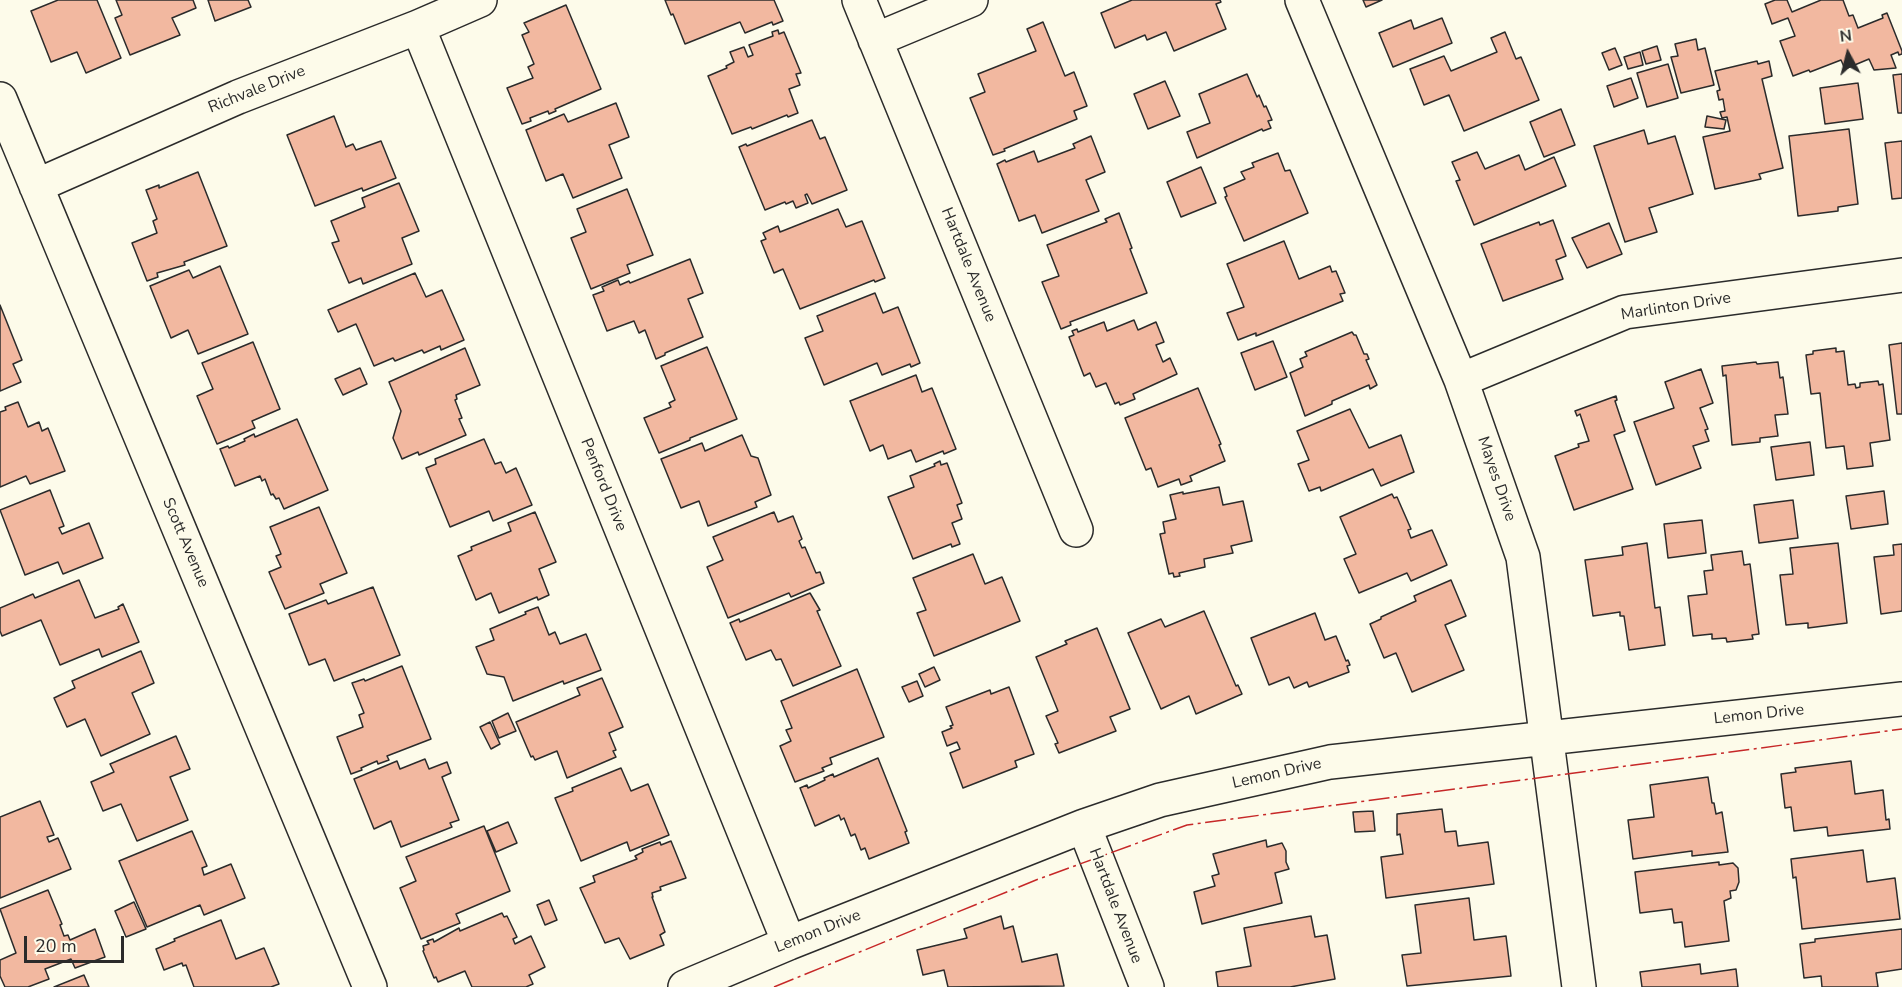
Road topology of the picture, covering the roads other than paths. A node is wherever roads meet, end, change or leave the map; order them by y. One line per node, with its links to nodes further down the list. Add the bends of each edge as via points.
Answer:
1 (480, 0): 5 (street, Richvale Drive)
2 (859, 0): 6 (street, Hartdale Avenue)
3 (971, 0): 6 (street)
4 (1302, 0): 10 (street, Mayes Drive)
5 (418, 27): 8 (street, Richvale Drive, via 238,97); 15 (street, Penford Drive)
6 (875, 40): 11 (street, Hartdale Avenue)
7 (0, 99): 8 (street, Scott Avenue)
8 (36, 186): 16 (street, Scott Avenue)
9 (1902, 275): 10 (street, Marlinton Drive, via 1625,312)
10 (1461, 380): 13 (street, Mayes Drive, via 1524,557)
11 (1076, 530)
12 (1902, 699): 13 (street, Lemon Drive)
13 (1546, 739): 14 (street, Lemon Drive, via 1330,762 1160,800); 19 (street, Mayes Drive)
14 (1084, 826): 15 (street, Lemon Drive); 18 (street, Hartdale Avenue)
15 (789, 943): 17 (street, Lemon Drive)
16 (370, 987)
17 (685, 987)
18 (1147, 987)
19 (1579, 987)

